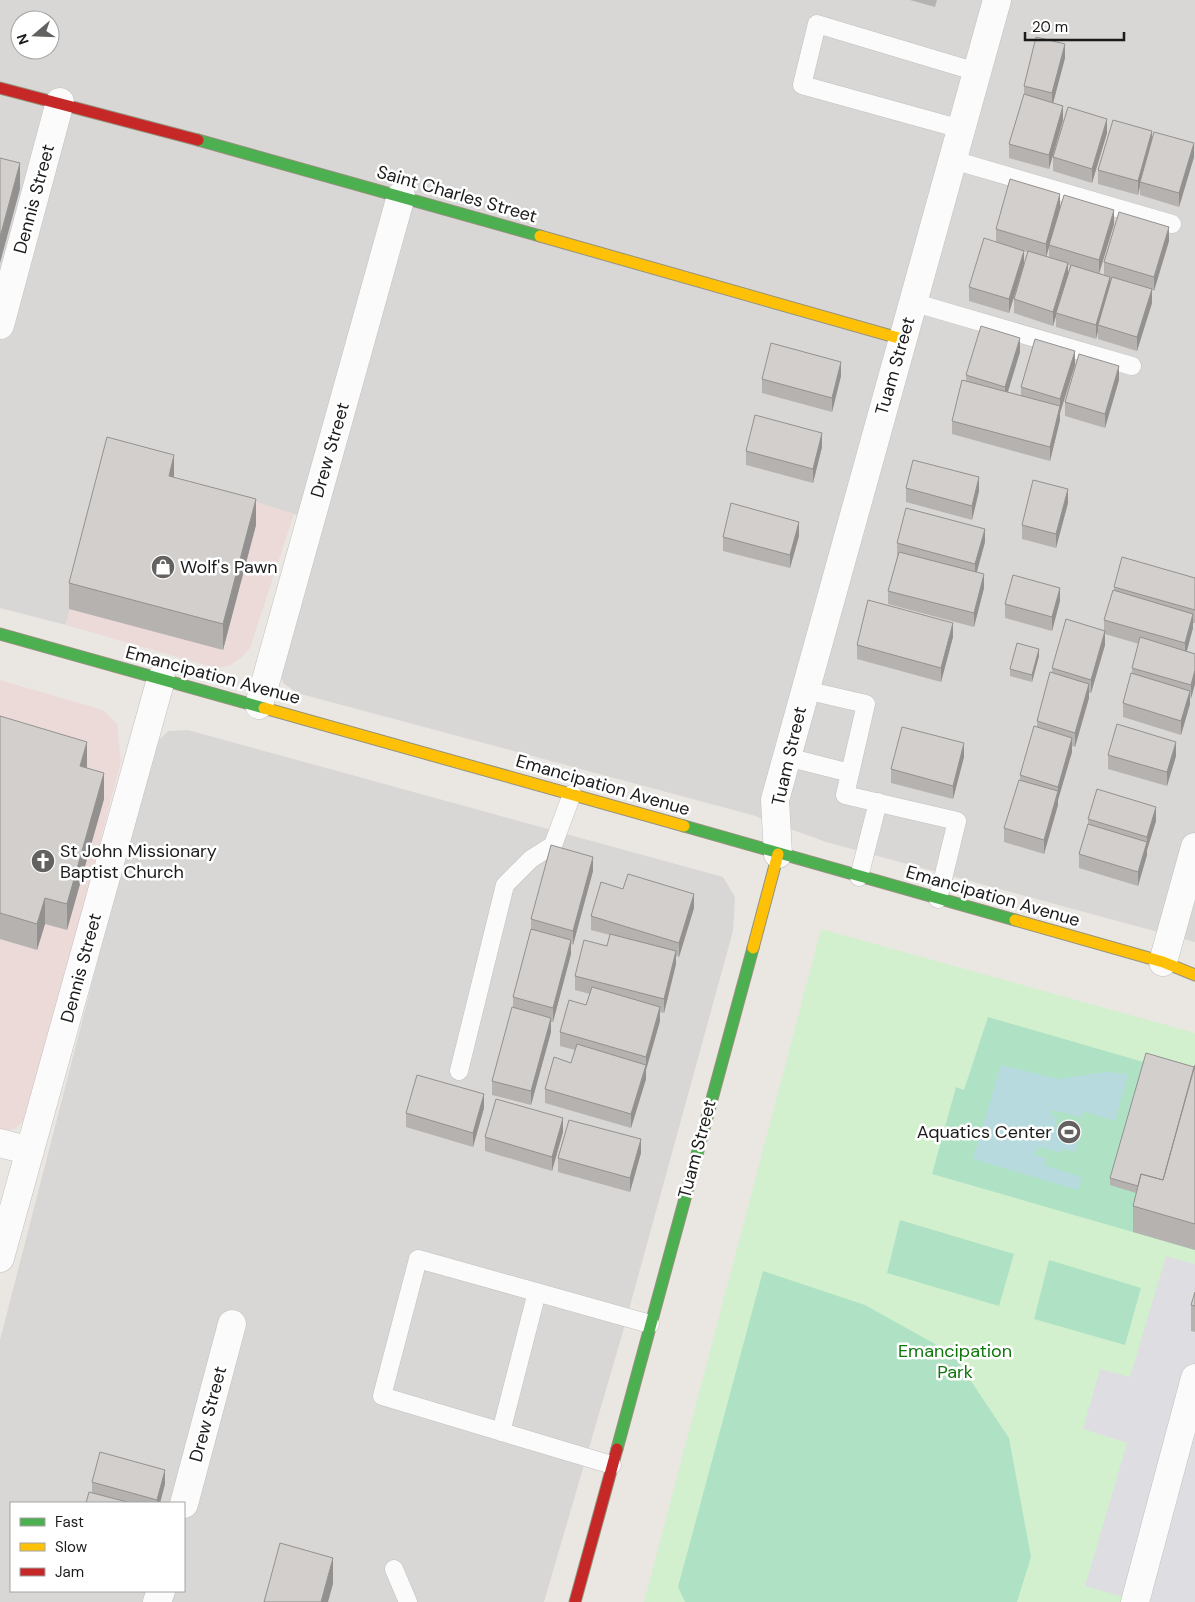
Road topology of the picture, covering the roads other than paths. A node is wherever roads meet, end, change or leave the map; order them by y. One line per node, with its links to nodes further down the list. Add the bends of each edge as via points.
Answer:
1 (997, 0): 2 (street, Tuam Street)
2 (977, 72): 5 (street, Tuam Street); 5 (lane, via 817,24 802,85)
3 (0, 88): 4 (street, Saint Charles Street)
4 (60, 102): 7 (street, Saint Charles Street); 10 (street, Dennis Street)
5 (961, 129): 6 (street, Tuam Street)
6 (953, 160): 8 (lane); 9 (street, Tuam Street)
7 (402, 196): 11 (street, Saint Charles Street); 16 (street, Drew Street)
8 (1172, 224)
9 (912, 302): 11 (street, Tuam Street); 12 (lane)
10 (0, 325)
11 (902, 339): 15 (street, Tuam Street)
12 (1132, 366)
13 (0, 634): 14 (street, Emancipation Avenue)
14 (161, 679): 16 (street, Emancipation Avenue); 29 (street, Dennis Street)
15 (805, 690): 17 (street, Tuam Street); 18 (lane, via 866,704)
16 (259, 705): 19 (street, Emancipation Avenue)
17 (787, 757): 18 (lane); 22 (street, Tuam Street, via 775,800)
18 (850, 772): 20 (lane, via 845,794)
19 (572, 794): 22 (street, Emancipation Avenue); 27 (lane, via 553,845 531,860 505,885)
20 (878, 802): 23 (lane); 24 (lane, via 957,821)
21 (1195, 847): 25 (street)
22 (778, 854): 23 (street, Emancipation Avenue); 33 (street, Tuam Street)
23 (859, 877): 24 (street, Emancipation Avenue)
24 (938, 899): 25 (street, Emancipation Avenue)
25 (1164, 962): 26 (street, Emancipation Avenue)
26 (1195, 975)
27 (459, 1071)
28 (0, 1144): 29 (street)
29 (30, 1152): 30 (street, Dennis Street)
30 (0, 1258)
31 (537, 1292): 33 (lane); 35 (lane); 35 (lane, via 418,1259 382,1396)
32 (232, 1324): 37 (street, Drew Street)
33 (650, 1324): 36 (street, Tuam Street)
34 (1195, 1378): 41 (street)
35 (501, 1432): 36 (lane)
36 (612, 1465): 40 (street, Tuam Street)
37 (185, 1502)
38 (394, 1569): 39 (lane)
39 (408, 1602)
40 (575, 1602)
41 (1135, 1602)

